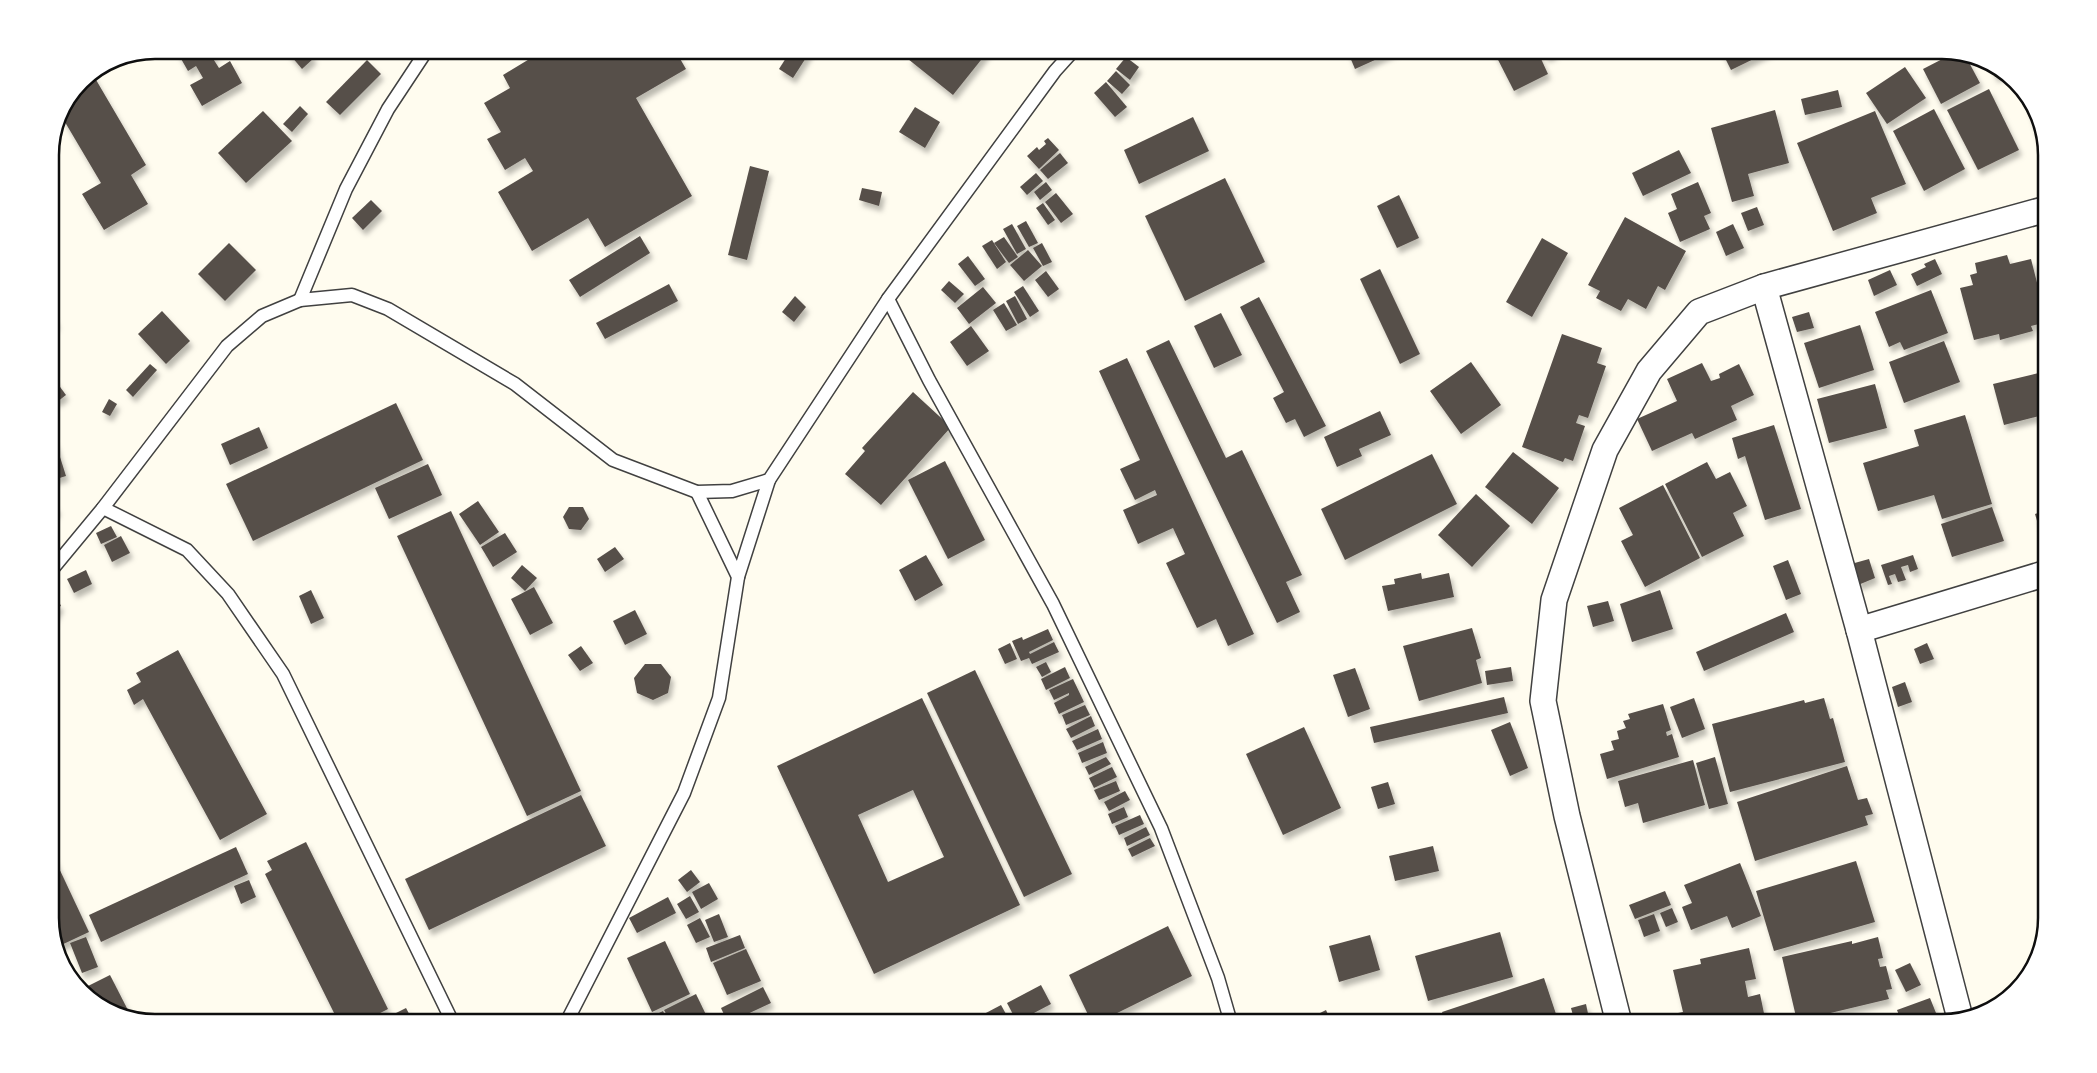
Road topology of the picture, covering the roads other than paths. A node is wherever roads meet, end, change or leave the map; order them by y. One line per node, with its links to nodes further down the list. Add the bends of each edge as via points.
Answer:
1 (421, 59): 6 (lane, via 388,109 346,189)
2 (1066, 59): 5 (lane)
3 (2038, 211): 4 (street)
4 (1764, 286): 13 (street); 18 (street, via 1699,312 1649,371 1605,450 1554,600 1543,701 1567,816)
5 (888, 299): 7 (lane); 17 (lane, via 928,380 1053,604 1161,828)
6 (300, 300): 8 (lane, via 352,295 388,309 515,384 613,460); 9 (lane, via 262,316 227,346)
7 (769, 480): 8 (lane, via 732,491); 12 (lane)
8 (697, 492): 12 (lane)
9 (103, 508): 10 (lane); 15 (lane, via 188,550 228,594 272,658)
10 (59, 561)
11 (2038, 576): 13 (street)
12 (738, 577): 16 (lane, via 719,698 684,793)
13 (1858, 630): 14 (street)
14 (1959, 1012)
15 (449, 1014)
16 (571, 1014)
17 (1228, 1014)
18 (1617, 1014)

